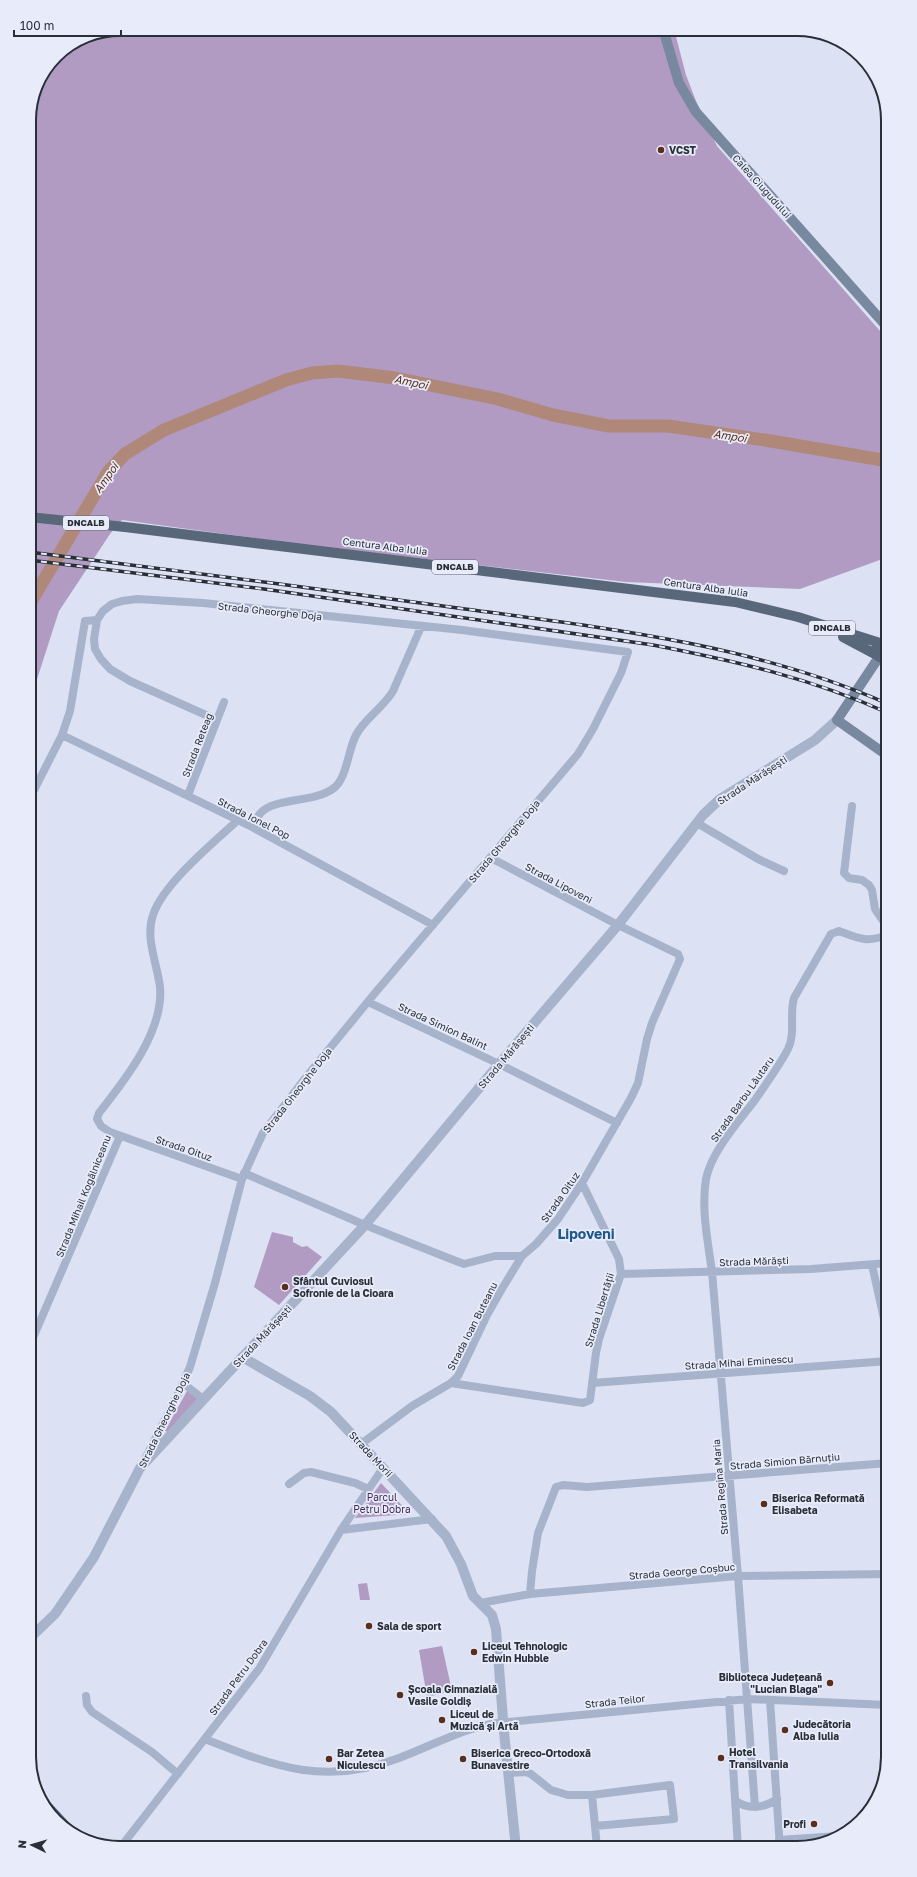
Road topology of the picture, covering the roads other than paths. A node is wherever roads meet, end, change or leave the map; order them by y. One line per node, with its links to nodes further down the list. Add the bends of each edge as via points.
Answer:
1 (665, 36): 2 (main road, Calea Ciugudului, via 679,83 696,112)
2 (881, 320)
3 (36, 518): 6 (main road, Centura Alba Iulia / DNCALB, via 735,602 784,614)
4 (98, 620): 5 (street, Strada Gheorghe Doja, via 103,611 112,604 137,599 203,603); 9 (street, Strada Gheorghe Doja, via 94,639 95,649 110,669); 11 (street, via 85,621 70,711)
5 (421, 627): 18 (street, via 388,700 356,734 341,779 334,788 321,795 263,810); 19 (street, Strada Gheorghe Doja, via 628,652 621,673 586,742)
6 (881, 650)
7 (881, 655): 10 (main road, Strada Mărășești)
8 (224, 702): 9 (street, Strada Reteag)
9 (217, 720): 14 (street, Strada Reteag)
10 (837, 720): 12 (main road); 17 (street, Strada Mărășești, via 815,740 720,799)
11 (62, 735): 13 (street); 14 (street, Strada Ionel Pop)
12 (881, 751)
13 (36, 786)
14 (188, 795): 16 (street, Strada Ionel Pop)
15 (852, 806): 21 (street, via 845,876 869,884)
16 (238, 820): 18 (street, Strada Ionel Pop); 28 (street, Strada Mihail Kogălniceanu, via 186,870 159,902 153,914 150,932 160,988 158,1011 130,1074 97,1119 101,1126)
17 (697, 823): 20 (street, via 758,859); 23 (street, Strada Mărășești)
18 (252, 827): 22 (street, Strada Ionel Pop)
19 (490, 858): 22 (street, Strada Gheorghe Doja); 23 (street, Strada Lipoveni)
20 (784, 871)
21 (881, 917)
22 (433, 925): 25 (street, Strada Gheorghe Doja)
23 (618, 925): 26 (street, Strada Mărășești); 27 (street, Strada Oituz, via 678,954 680,959 652,1023 635,1092)
24 (881, 936): 35 (street, Strada Barbu Lăutaru, via 865,940 839,931 831,934 794,998 791,1007 792,1032 789,1048 771,1078 723,1143 708,1173 705,1203)
25 (368, 1002): 26 (street, Strada Simion Balint); 29 (street, Strada Gheorghe Doja, via 271,1122 258,1142)
26 (499, 1064): 27 (street, Strada Simion Balint); 31 (street, Strada Mărășești)
27 (617, 1123): 30 (street, Strada Oituz)
28 (120, 1136): 29 (street, Strada Oituz); 38 (street, Strada Mihail Kogălniceanu)
29 (243, 1176): 31 (street, Strada Oituz); 42 (street, Strada Gheorghe Doja, via 215,1283)
30 (582, 1183): 32 (street, Strada Oituz, via 558,1219); 36 (street, Strada Libertății, via 619,1259)
31 (366, 1225): 32 (street, Strada Oituz, via 464,1264 495,1256); 39 (street, Strada Mărășești)
32 (522, 1256): 43 (street, Strada Ioan Buteanu, via 487,1315 464,1366)
33 (881, 1264): 34 (street, Strada Mărăști)
34 (872, 1265): 35 (street, Strada Mărăști); 37 (street)
35 (712, 1272): 36 (street, Strada Mărăști); 41 (street, Strada Regina Maria)
36 (621, 1274): 44 (street, Strada Libertății, via 599,1338)
37 (881, 1306)
38 (36, 1331)
39 (242, 1358): 45 (street, Strada Mărășești); 47 (street, Strada Morii, via 324,1405)
40 (881, 1362): 41 (street, Strada Mihai Eminescu)
41 (720, 1374): 44 (street, Strada Mihai Eminescu); 51 (street, Strada Regina Maria)
42 (183, 1383): 45 (street); 49 (street, Strada Gheorghe Doja)
43 (451, 1383): 46 (street, Strada Ioan Buteanu); 47 (street, Strada Ioan Buteanu, via 412,1406)
44 (592, 1383): 46 (street, Strada Libertății)
45 (203, 1399): 49 (street, Strada Mărășești)
46 (588, 1402)
47 (361, 1444): 50 (street, Strada Morii)
48 (881, 1464): 51 (street, Strada Simion Bărnuțiu)
49 (140, 1468): 60 (street, Strada Gheorghe Doja, via 94,1557 62,1604)
50 (383, 1468): 53 (street, Strada Petru Dobra); 54 (street, Strada Morii)
51 (729, 1476): 57 (street, Strada Regina Maria); 58 (street, Strada Simion Bărnuțiu, via 556,1487 538,1533)
52 (289, 1484): 53 (street, via 311,1472 355,1483)
53 (368, 1489): 55 (street, Strada Petru Dobra)
54 (432, 1519): 55 (street); 59 (street, Strada Morii, via 456,1553 473,1596)
55 (341, 1530): 67 (street, Strada Petru Dobra, via 269,1654)
56 (881, 1574): 57 (street, Strada George Coșbuc)
57 (738, 1576): 58 (street, Strada George Coșbuc); 62 (street, Strada Regina Maria)
58 (530, 1594): 59 (street, Strada George Coșbuc)
59 (480, 1602): 66 (street, Strada Morii, via 492,1615 496,1629)
60 (36, 1632)
61 (86, 1696): 69 (street, via 87,1705 92,1712 152,1752)
62 (748, 1699): 63 (street, Strada Teilor); 64 (street, Strada Teilor); 73 (street, Strada Regina Maria)
63 (729, 1700): 66 (street, Strada Teilor); 72 (street)
64 (770, 1700): 65 (street, Strada Teilor); 71 (street)
65 (881, 1705)
66 (503, 1722): 67 (street, Strada Teilor, via 474,1728 381,1764 340,1772 312,1772 289,1768); 68 (street, Strada Morii)
67 (205, 1738): 69 (street, Strada Petru Dobra)
68 (508, 1773): 70 (street, via 531,1774 560,1794); 78 (street, Strada Morii)
69 (178, 1774): 77 (street, Strada Petru Dobra)
70 (592, 1795): 76 (street); 76 (street, via 670,1785 674,1819)
71 (776, 1799): 73 (street, via 769,1804); 74 (street)
72 (736, 1801): 73 (street, via 744,1806); 75 (street)
73 (755, 1807): 74 (street, via 769,1810); 75 (street, via 744,1811)
74 (778, 1818): 81 (street)
75 (737, 1819): 80 (street)
76 (595, 1826): 79 (street)
77 (125, 1841)
78 (515, 1841)
79 (596, 1841)
80 (738, 1841)
81 (780, 1841)

